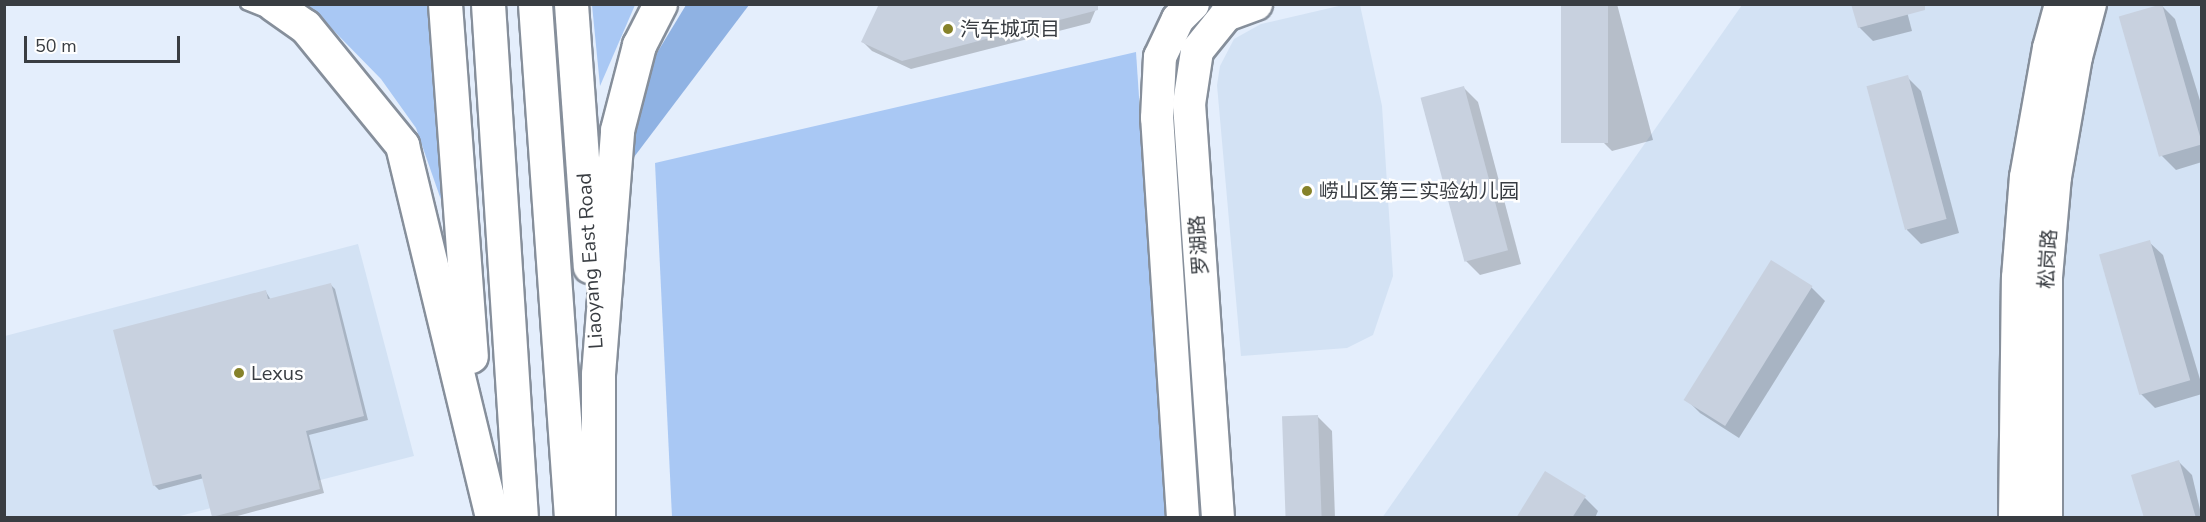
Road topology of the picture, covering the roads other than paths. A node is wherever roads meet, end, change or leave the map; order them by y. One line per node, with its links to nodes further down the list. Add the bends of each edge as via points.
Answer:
1 (246, 4): 12 (lane)
2 (273, 4): 12 (main road)
3 (445, 4): 14 (main road)
4 (488, 4): 17 (main road)
5 (535, 4): 18 (main road, Liaoyang East Road)
6 (571, 4): 13 (main road, Liaoyang East Road)
7 (660, 4): 13 (main road, via 639,45 617,130)
8 (1192, 4): 21 (street, via 1178,19 1160,57 1157,118)
9 (1256, 4): 22 (street, 罗湖路, via 1226,15 1197,51 1189,104)
10 (2061, 4): 23 (street, 松岗路, via 2049,48 2026,177 2018,278)
11 (2091, 4): 24 (street, 松岗路, via 2076,57 2054,188 2046,277)
12 (305, 27): 14 (main road, via 402,145)
13 (598, 374): 19 (main road); 20 (main road, Liaoyang East Road)
14 (478, 450): 15 (main road); 16 (main road)
15 (479, 518)
16 (492, 518)
17 (521, 518)
18 (570, 518)
19 (598, 518)
20 (616, 518)
21 (1183, 518)
22 (1218, 518)
23 (2015, 518)
24 (2046, 518)

